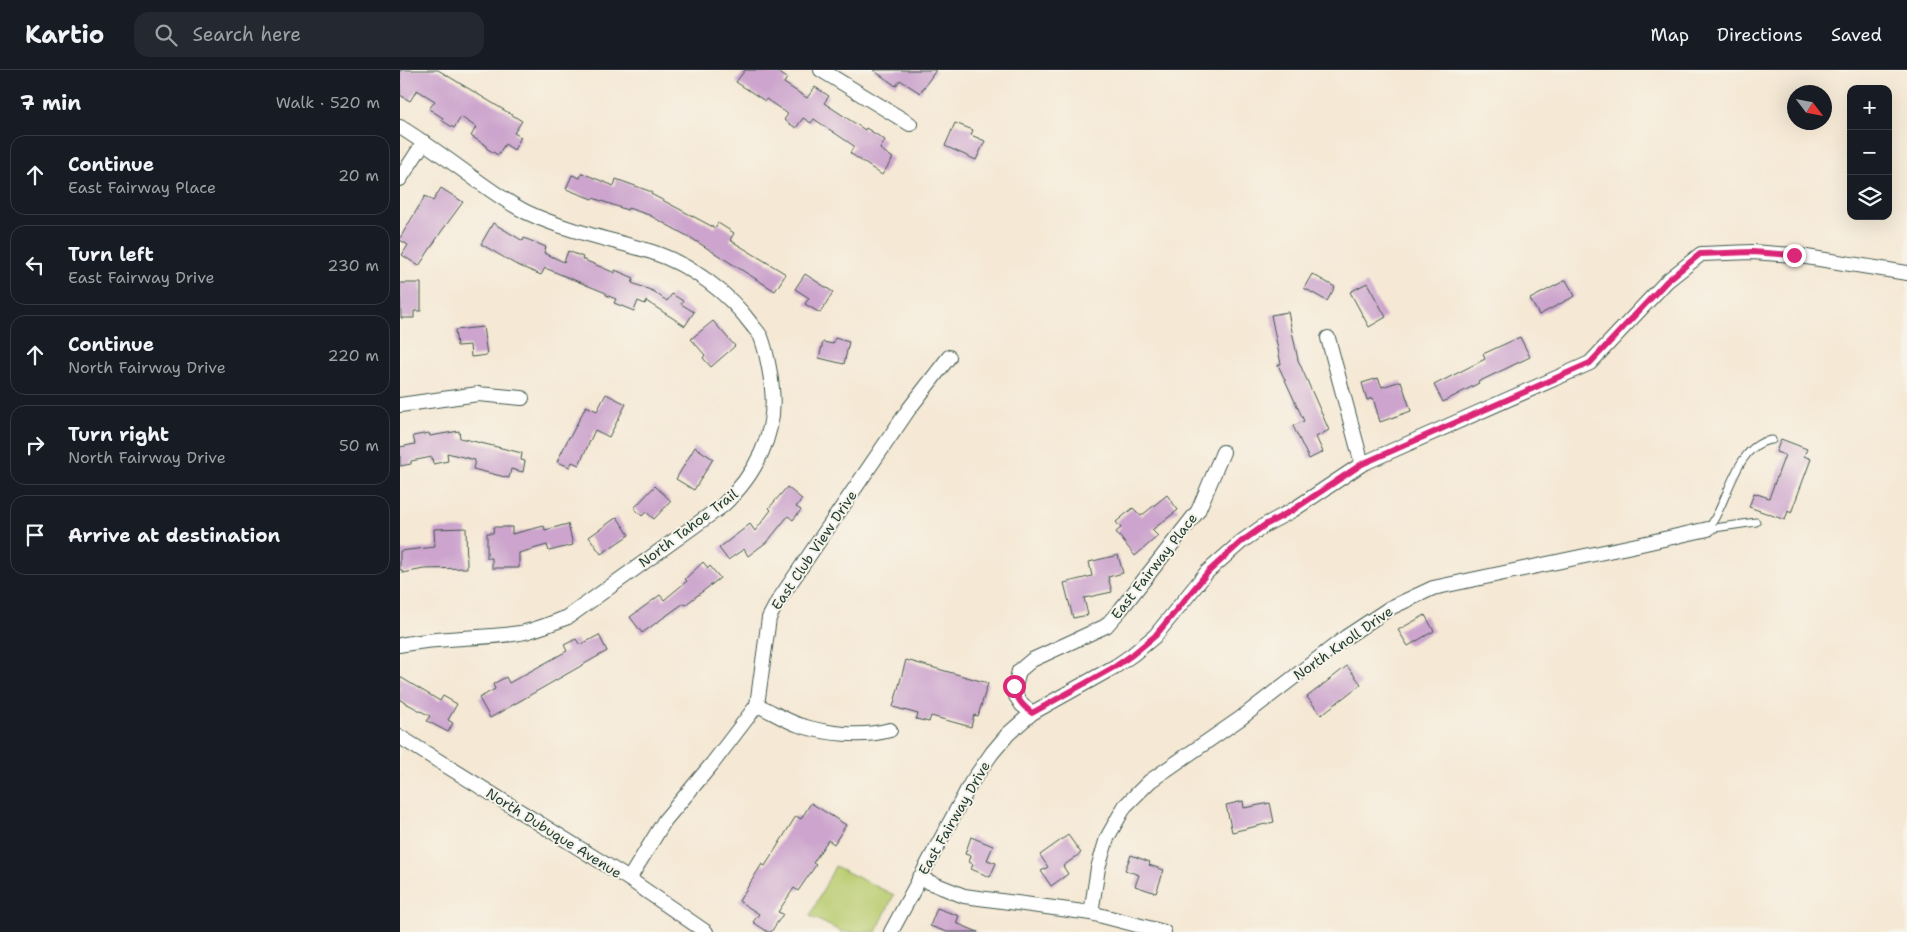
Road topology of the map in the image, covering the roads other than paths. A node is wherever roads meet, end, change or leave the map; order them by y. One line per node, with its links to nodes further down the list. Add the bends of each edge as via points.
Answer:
1 (820, 70): 2 (street)
2 (910, 124)
3 (400, 128): 4 (street, North Tahoe Trail)
4 (424, 142): 5 (street); 16 (street, North Tahoe Trail, via 525,211 561,226 654,253 681,265 725,294 740,308 761,337 774,404 761,454 738,492 568,617 520,632)
5 (400, 179)
6 (1907, 273): 13 (street, East Fairway Drive, via 1794,255 1752,252 1700,254 1667,281 1590,363)
7 (1328, 338): 13 (street)
8 (949, 356): 17 (street, East Club View Drive, via 778,601 769,618)
9 (522, 398): 10 (street, via 478,394)
10 (400, 405)
11 (1772, 440): 15 (lane, via 1764,440 1748,453)
12 (1223, 452): 18 (street, East Fairway Place, via 1198,511 1106,626 1032,660 1019,671 1014,686 1016,696)
13 (1362, 464): 18 (street, East Fairway Drive, via 1241,542 1208,572 1155,636 1132,655)
14 (1756, 522): 15 (lane)
15 (1708, 528): 23 (street, North Knoll Drive, via 1433,588 1390,608 1150,781 1125,806 1107,838 1098,868)
16 (400, 644)
17 (757, 705): 19 (street, via 819,731 875,734); 22 (street, East Club View Drive, via 666,820)
18 (1032, 713): 21 (street, East Fairway Drive, via 1003,740 971,783)
19 (890, 730)
20 (400, 737): 22 (street, North Dubuque Avenue)
21 (919, 878): 23 (street, via 964,896); 25 (street, East Fairway Drive)
22 (629, 880): 24 (street, North Dubuque Avenue)
23 (1091, 913): 26 (street)
24 (706, 932)
25 (891, 932)
26 (1164, 932)

